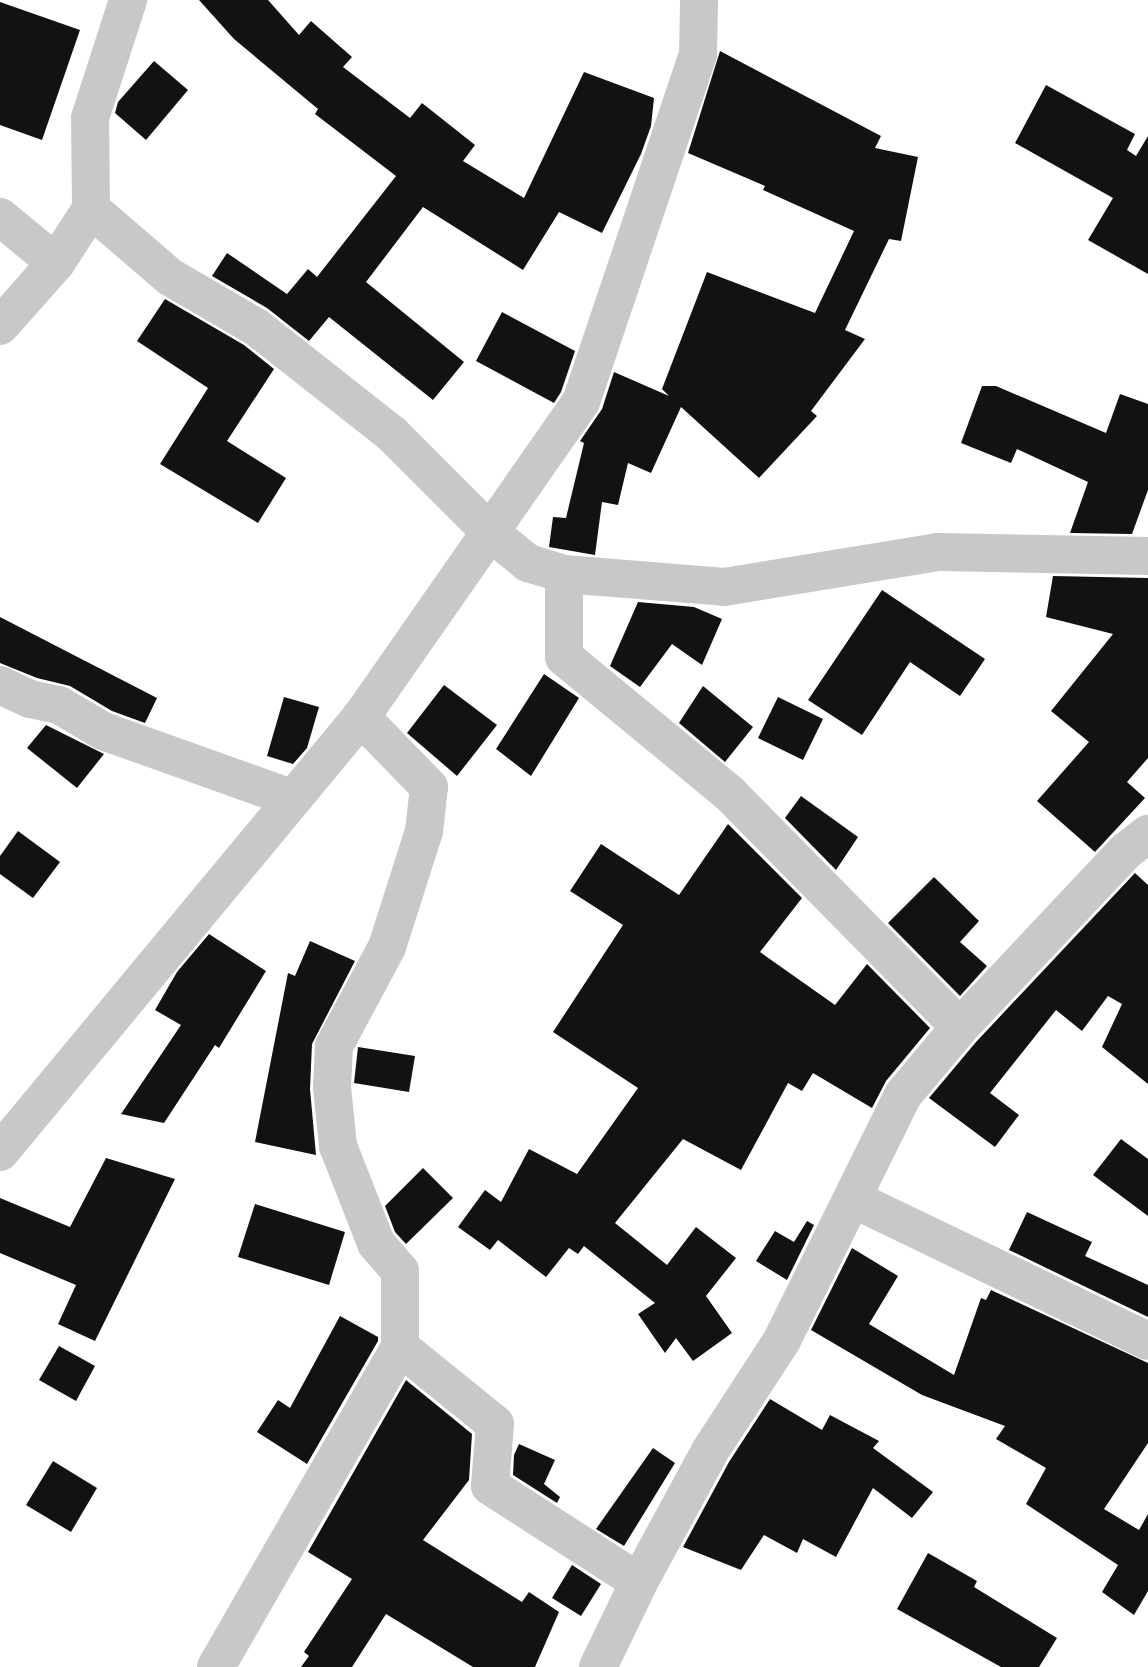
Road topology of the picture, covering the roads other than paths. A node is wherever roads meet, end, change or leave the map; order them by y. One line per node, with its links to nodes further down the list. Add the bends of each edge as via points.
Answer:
1 (128, 0): 3 (street, via 90,118)
2 (699, 0): 7 (street, via 698,54 581,402)
3 (91, 209): 5 (street); 7 (street, via 170,277 256,327 393,435)
4 (0, 217): 5 (street)
5 (56, 263): 6 (street)
6 (0, 326)
7 (491, 533): 9 (street, via 528,563); 11 (street)
8 (1148, 556): 9 (street, via 938,552 724,587)
9 (564, 574): 14 (street, via 564,657 730,794)
10 (0, 685): 12 (street, via 30,699 59,705 103,731)
11 (361, 717): 12 (street); 18 (street, via 429,787 424,831 387,947 334,1046 332,1087 338,1146 376,1243 400,1271)
12 (291, 798): 15 (street)
13 (1148, 834): 14 (street, via 1126,851)
14 (960, 1027): 16 (street, via 903,1095)
15 (0, 1152)
16 (853, 1199): 17 (street); 19 (street, via 782,1340 710,1451)
17 (1148, 1341)
18 (400, 1347): 19 (street, via 495,1424 491,1486); 20 (street)
19 (639, 1582): 21 (street)
20 (216, 1667)
21 (598, 1667)

